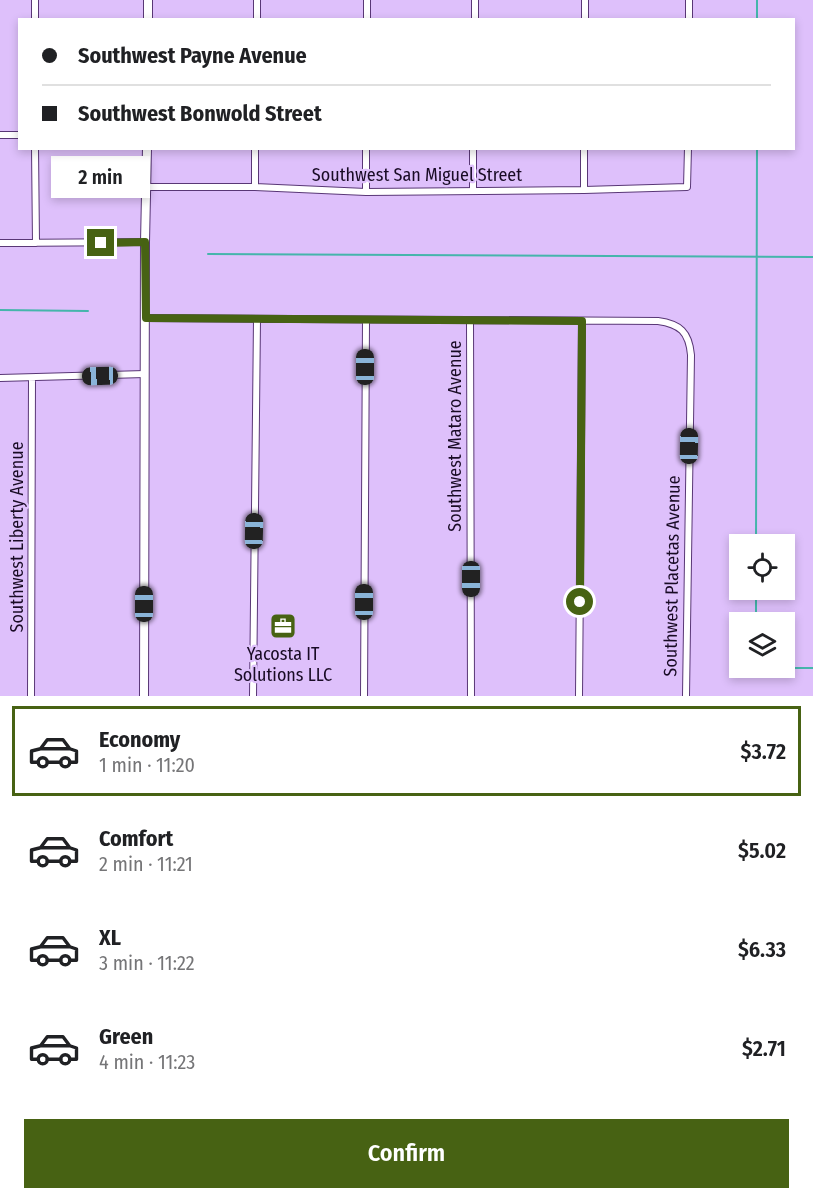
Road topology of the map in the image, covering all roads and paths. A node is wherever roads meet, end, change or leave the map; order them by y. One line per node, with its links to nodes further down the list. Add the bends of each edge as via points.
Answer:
1 (35, 0): 8 (street)
2 (148, 0): 9 (street)
3 (257, 0): 10 (street)
4 (367, 0): 11 (street)
5 (475, 0): 12 (street)
6 (585, 0): 13 (street)
7 (689, 0): 14 (street)
8 (35, 18)
9 (148, 18)
10 (257, 18)
11 (366, 18)
12 (475, 18)
13 (585, 18)
14 (689, 18)
15 (0, 135): 16 (street)
16 (18, 135)
17 (35, 150): 31 (street)
18 (147, 150): 24 (street)
19 (255, 150): 25 (street)
20 (366, 150): 28 (street)
21 (473, 150): 26 (street)
22 (584, 150): 27 (street)
23 (688, 150): 27 (street, Southwest San Miguel Street, via 687,187)
24 (147, 187): 25 (street, Southwest San Miguel Street); 29 (street)
25 (255, 187): 28 (street, Southwest San Miguel Street)
26 (473, 190): 27 (street, Southwest San Miguel Street); 28 (street, Southwest San Miguel Street)
27 (584, 190)
28 (366, 192)
29 (145, 242): 31 (street); 32 (street)
30 (0, 243): 31 (street)
31 (36, 243)
32 (146, 318): 33 (street); 37 (street)
33 (257, 319): 34 (street); 42 (street)
34 (366, 320): 35 (street); 43 (street)
35 (470, 321): 36 (street); 44 (street, Southwest Mataro Avenue)
36 (582, 321): 45 (street); 46 (street, Southwest Placetas Avenue, via 668,322 680,328 688,340 691,354)
37 (145, 374): 39 (street); 41 (street)
38 (0, 378): 39 (street)
39 (32, 378): 40 (street, Southwest Liberty Avenue)
40 (31, 696)
41 (144, 696)
42 (253, 696)
43 (364, 696)
44 (471, 696)
45 (579, 696)
46 (686, 696)

